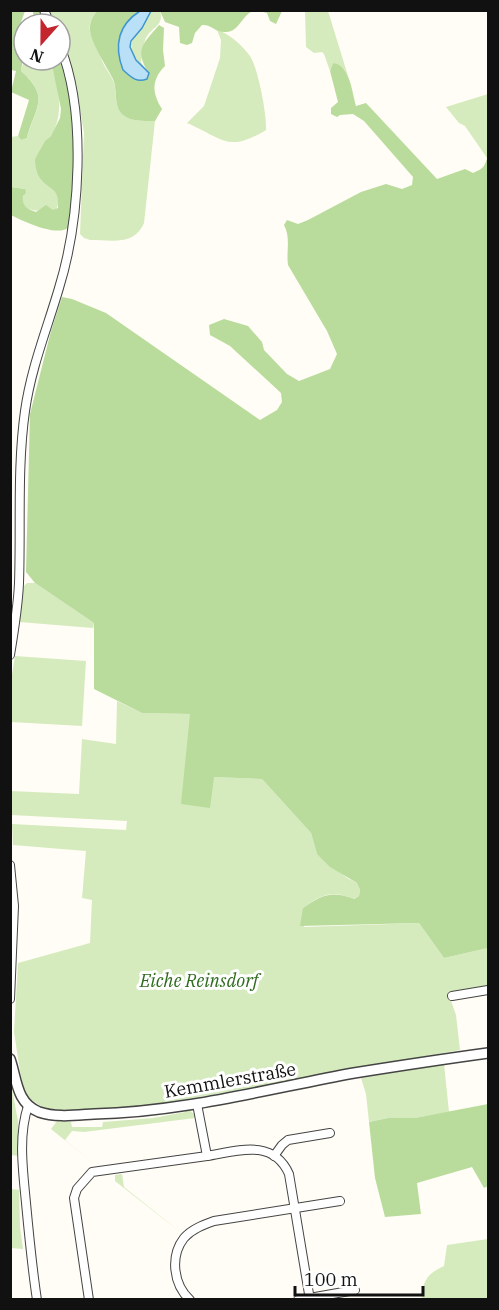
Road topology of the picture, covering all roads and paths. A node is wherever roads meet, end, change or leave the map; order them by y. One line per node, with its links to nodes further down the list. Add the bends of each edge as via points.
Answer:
1 (68, 72): 2 (street, via 78,143 70,242 25,410 19,584)
2 (10, 655)
3 (10, 865): 6 (street, via 14,906)
4 (489, 990): 5 (street)
5 (452, 996)
6 (10, 999)
7 (489, 1053): 9 (street, Kemmlerstraße)
8 (10, 1059): 10 (street, via 20,1095)
9 (197, 1104): 10 (street, Kemmlerstraße, via 71,1115 40,1112); 12 (street)
10 (28, 1106): 18 (street, via 23,1121 23,1168)
11 (330, 1133): 13 (street, via 288,1140)
12 (207, 1156): 13 (street, via 255,1148); 19 (street, via 92,1172 84,1180 74,1198)
13 (274, 1156): 15 (street, via 285,1164)
14 (340, 1201): 15 (street)
15 (295, 1208): 17 (street); 20 (street, via 214,1221 199,1226 184,1238 175,1266 180,1288)
16 (355, 1290): 17 (street)
17 (310, 1298): 21 (street)
18 (37, 1299)
19 (89, 1299)
20 (190, 1299)
21 (298, 1299)

